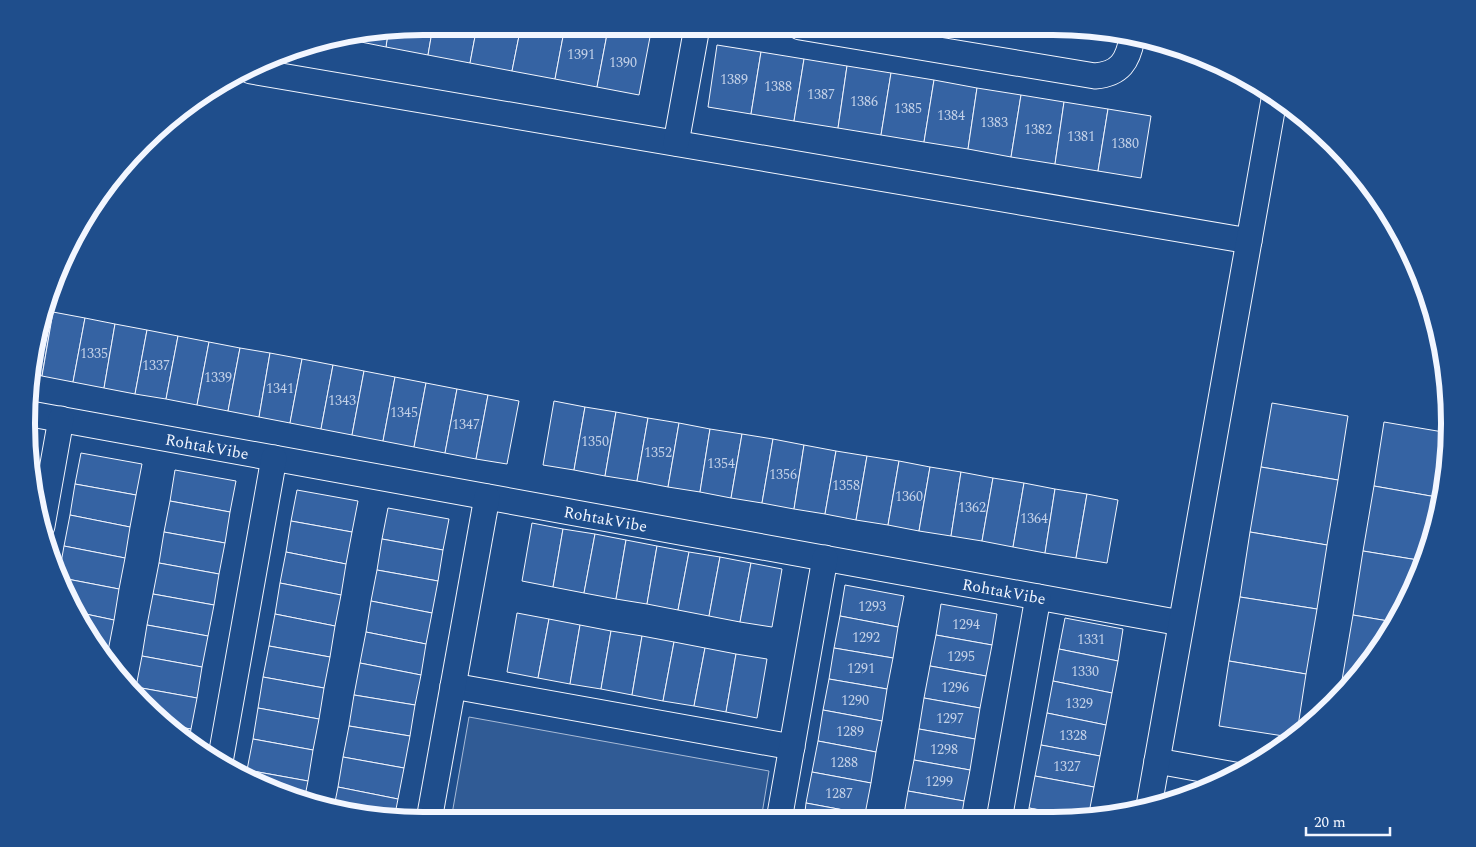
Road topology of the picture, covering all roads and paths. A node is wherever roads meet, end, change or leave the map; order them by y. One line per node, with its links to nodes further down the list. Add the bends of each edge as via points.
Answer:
1 (695, 35): 7 (street)
2 (888, 35): 3 (street)
3 (910, 37): 4 (street, via 1095,76 1110,75 1121,66)
4 (1131, 43)
5 (258, 72): 7 (street)
6 (1273, 104): 8 (street)
7 (676, 143): 8 (street)
8 (1249, 241): 16 (street)
9 (35, 415): 10 (street, RohtakVibe)
10 (62, 419): 11 (street, RohtakVibe); 13 (street)
11 (274, 458): 12 (street, RohtakVibe); 19 (street)
12 (487, 497): 14 (street, RohtakVibe); 17 (street)
13 (45, 511)
14 (825, 558): 15 (street, RohtakVibe); 18 (street)
15 (1038, 597): 16 (street, RohtakVibe); 25 (street)
16 (1181, 623): 20 (street)
17 (453, 686): 18 (street); 23 (street)
18 (792, 747): 24 (street)
19 (221, 755)
20 (1157, 761): 21 (street); 22 (street)
21 (1222, 773)
22 (1150, 800)
23 (430, 812)
24 (780, 812)
25 (1000, 812)

